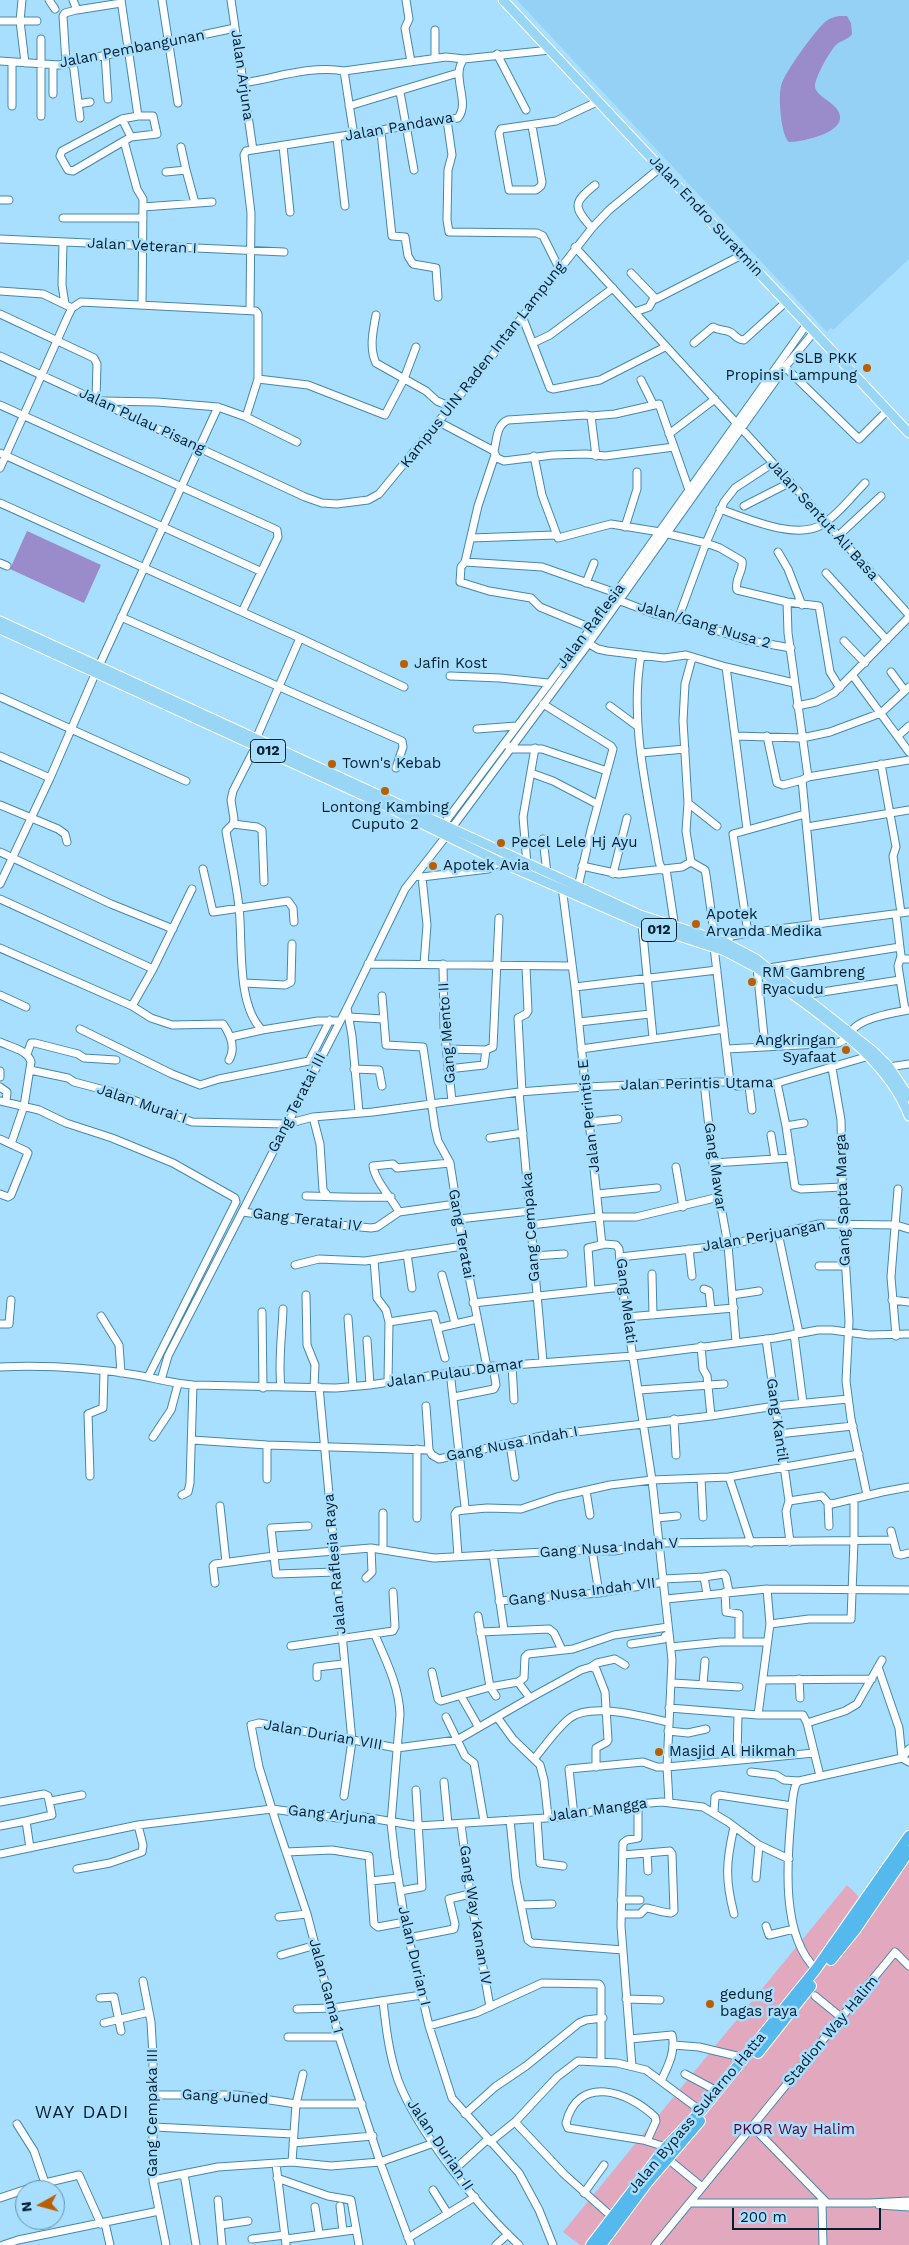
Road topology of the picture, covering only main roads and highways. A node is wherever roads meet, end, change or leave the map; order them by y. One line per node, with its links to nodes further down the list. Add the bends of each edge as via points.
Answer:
1 (503, 0): 2 (main road, Jalan Endro Suratmin)
2 (909, 433)
3 (3, 626): 4 (main road, 012)
4 (97, 669): 5 (main road, 012); 6 (main road, 012)
5 (217, 721): 6 (main road, via 230,729); 7 (main road, 012, via 238,730 236,734)
6 (228, 733): 7 (main road, 012)
7 (254, 742): 8 (main road, 012)
8 (446, 830): 9 (main road, via 528,864); 9 (main road, via 500,862)
9 (542, 875): 10 (main road)
10 (562, 885): 11 (main road, 012, via 578,887 640,915); 11 (main road, 012, via 642,924)
11 (717, 943): 12 (main road, 012); 12 (main road, 012, via 743,951 769,968)
12 (849, 1035): 13 (main road, 012, via 889,1067); 14 (main road, 012, via 894,1086)
13 (909, 1097)
14 (909, 1116)
15 (909, 1836): 17 (highway, Jalan Bypass Sukarno Hatta, via 816,1969 717,2091 666,2147)
16 (909, 1851): 18 (highway, Jalan Bypass Sukarno Hatta, via 856,1929 791,2013 641,2190)
17 (591, 2245)
18 (601, 2245)

